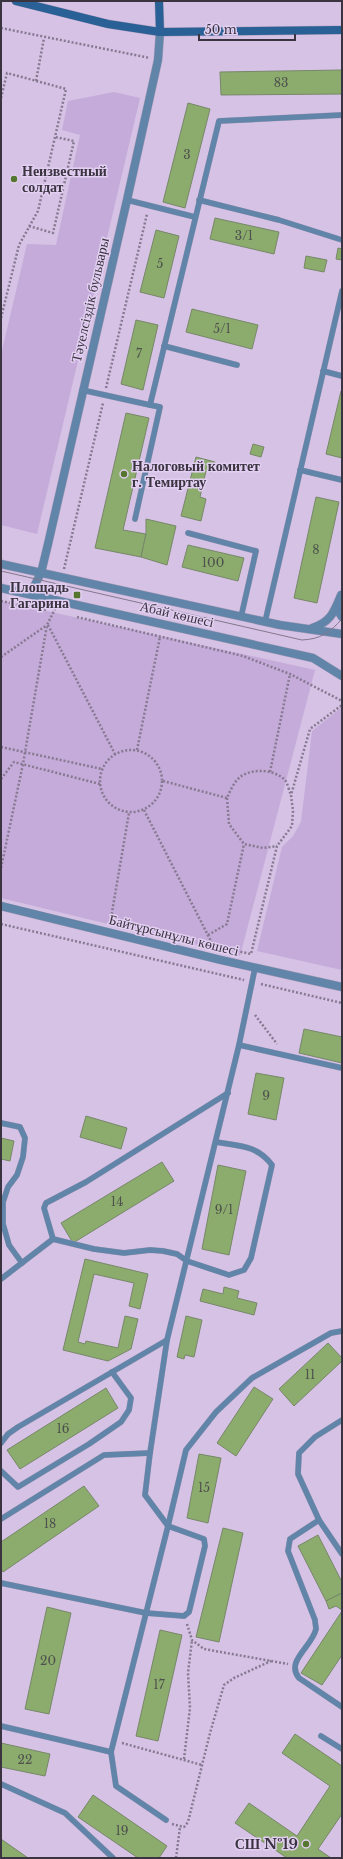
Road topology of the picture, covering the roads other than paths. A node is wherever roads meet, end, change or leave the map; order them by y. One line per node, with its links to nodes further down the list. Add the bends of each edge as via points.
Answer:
1 (16, 1): 4 (main road, via 108,24)
2 (159, 1): 4 (main road)
3 (342, 30): 4 (main road)
4 (160, 32): 6 (street, Тәуелсіздік бульвары, via 158,60)
5 (342, 115): 7 (lane, via 219,121)
6 (127, 200): 8 (lane); 15 (street, Тәуелсіздік бульвары)
7 (199, 200): 8 (lane); 9 (lane, via 279,220)
8 (195, 217): 11 (lane)
9 (342, 240)
10 (342, 290): 13 (lane)
11 (164, 346): 12 (lane); 16 (lane)
12 (237, 364)
13 (323, 371): 14 (lane); 17 (lane)
14 (342, 376)
15 (82, 390): 16 (lane); 22 (street, Тәуелсіздік бульвары)
16 (150, 405): 19 (lane, via 160,407)
17 (300, 470): 18 (lane); 28 (lane)
18 (342, 480)
19 (135, 519)
20 (188, 533): 26 (lane, via 256,551)
21 (1, 564): 22 (street, Абай көшесі)
22 (41, 573): 25 (street, Тәуелсіздік бульвары); 26 (street, Абай көшесі)
23 (1, 588): 25 (street, Абай көшесі)
24 (342, 593): 27 (street); 29 (street, via 327,621)
25 (30, 594): 31 (street, Абай көшесі, via 313,658)
26 (241, 617): 28 (street, Абай көшесі)
27 (342, 617)
28 (265, 622): 29 (street, Абай көшесі)
29 (309, 629): 30 (street, Абай көшесі)
30 (342, 634)
31 (341, 673)
32 (1, 906): 33 (street, Байтұрсынұлы көшесі)
33 (255, 968): 34 (street, Байтұрсынұлы көшесі); 35 (lane)
34 (342, 987)
35 (239, 1045): 36 (lane); 37 (lane)
36 (342, 1068)
37 (228, 1093): 39 (lane); 40 (lane, via 86,1182 46,1203 44,1208)
38 (1, 1123): 42 (lane, via 20,1127 25,1138 17,1175 8,1187 3,1202 3,1224 9,1245)
39 (216, 1142): 41 (lane); 41 (lane, via 245,1147 264,1155 272,1165 251,1258 244,1270 228,1275)
40 (53, 1239): 41 (lane, via 124,1253 150,1250 177,1254); 42 (lane)
41 (187, 1261): 45 (lane)
42 (22, 1263): 43 (lane)
43 (1, 1279)
44 (342, 1331): 53 (lane, via 331,1333 252,1378 216,1412 186,1450)
45 (167, 1340): 46 (lane); 49 (lane)
46 (112, 1372): 48 (lane, via 18,1427); 50 (lane, via 131,1398 129,1410 121,1422 18,1487)
47 (342, 1420): 52 (lane, via 315,1437 299,1453 298,1474)
48 (1, 1443)
49 (150, 1453): 51 (lane, via 104,1455); 53 (lane, via 145,1495)
50 (1, 1471)
51 (1, 1519)
52 (319, 1520): 54 (lane); 57 (lane, via 290,1539 288,1551 316,1620 316,1630 294,1665 294,1672 298,1678)
53 (168, 1526): 56 (lane); 56 (lane, via 204,1539 205,1546 189,1612 184,1616)
54 (342, 1554)
55 (1, 1583): 56 (lane)
56 (146, 1613): 61 (lane)
57 (342, 1707)
58 (1, 1726): 61 (lane)
59 (321, 1736): 60 (lane)
60 (342, 1749)
61 (111, 1752): 63 (lane, via 116,1786)
62 (1, 1784): 64 (lane, via 65,1813)
63 (166, 1820)
64 (113, 1858)

